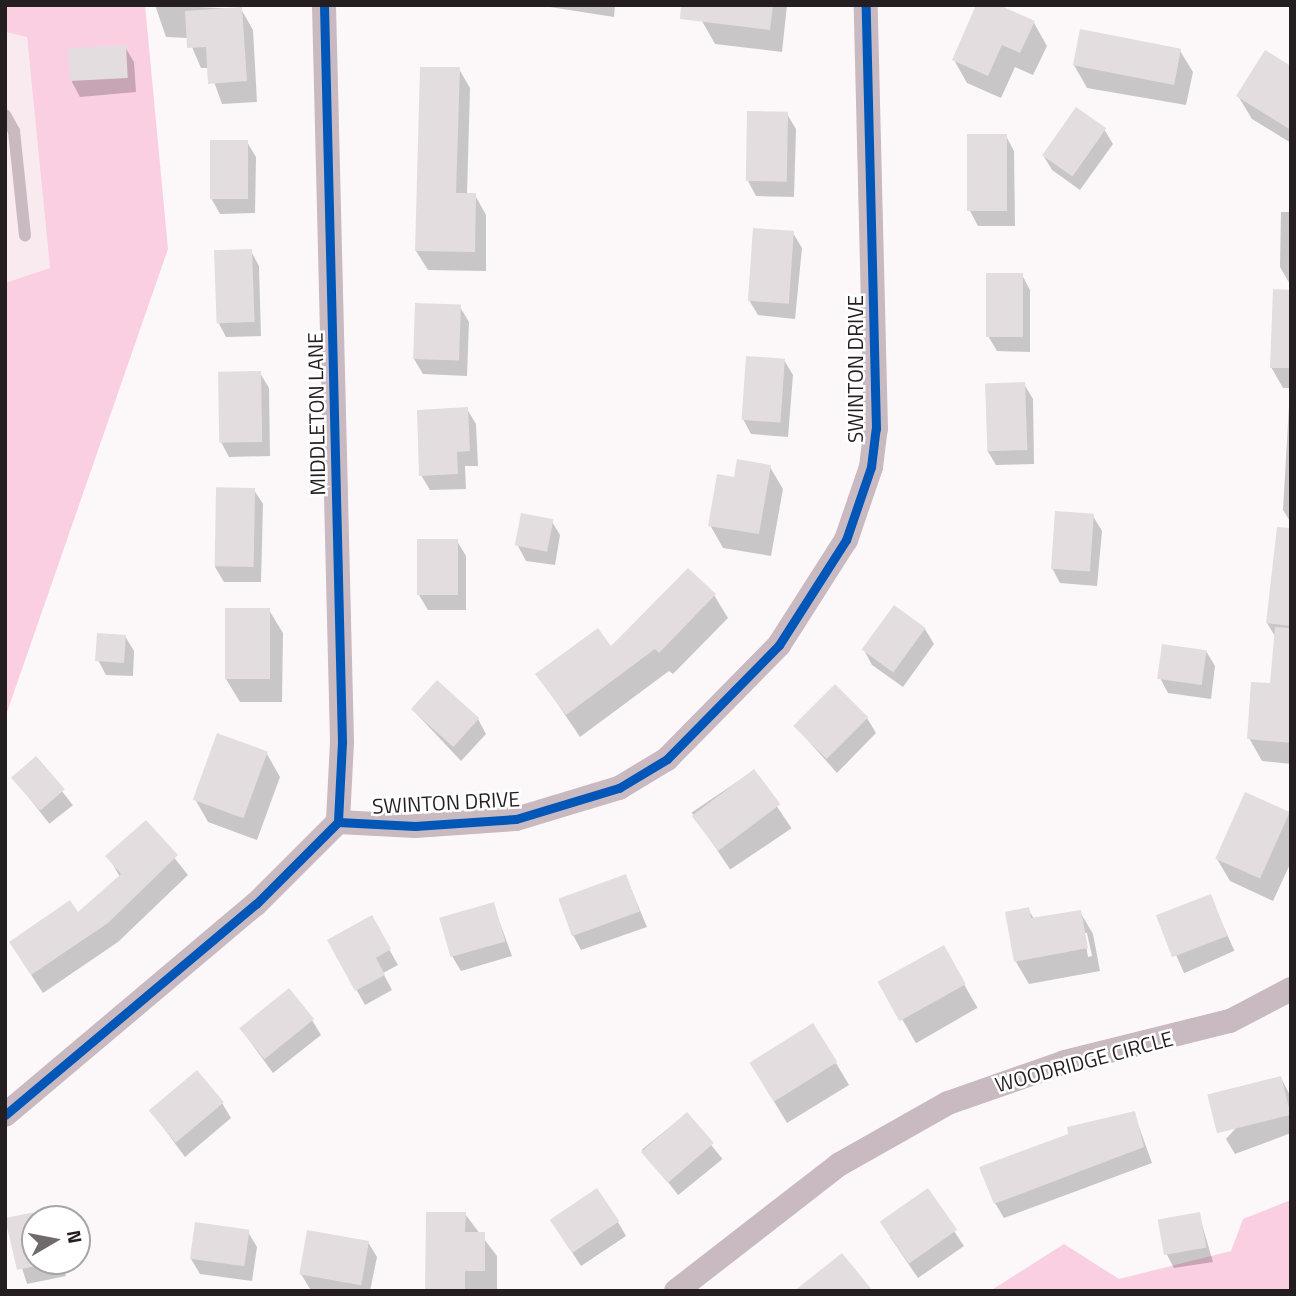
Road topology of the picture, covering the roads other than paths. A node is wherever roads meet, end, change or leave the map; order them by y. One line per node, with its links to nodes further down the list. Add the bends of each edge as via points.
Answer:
1 (324, 5): 5 (street, MIDDLETON LANE, via 342,742)
2 (866, 5): 5 (street, SWINTON DRIVE, via 876,429 860,506 804,611 729,702 667,759 619,788 516,819)
3 (5, 115): 4 (lane, via 14,131)
4 (25, 235)
5 (338, 822): 7 (street, via 256,904)
6 (1291, 989): 8 (street, WOODRIDGE CIRCLE, via 1230,1021 1052,1066 948,1103 830,1171)
7 (5, 1115)
8 (677, 1291)

